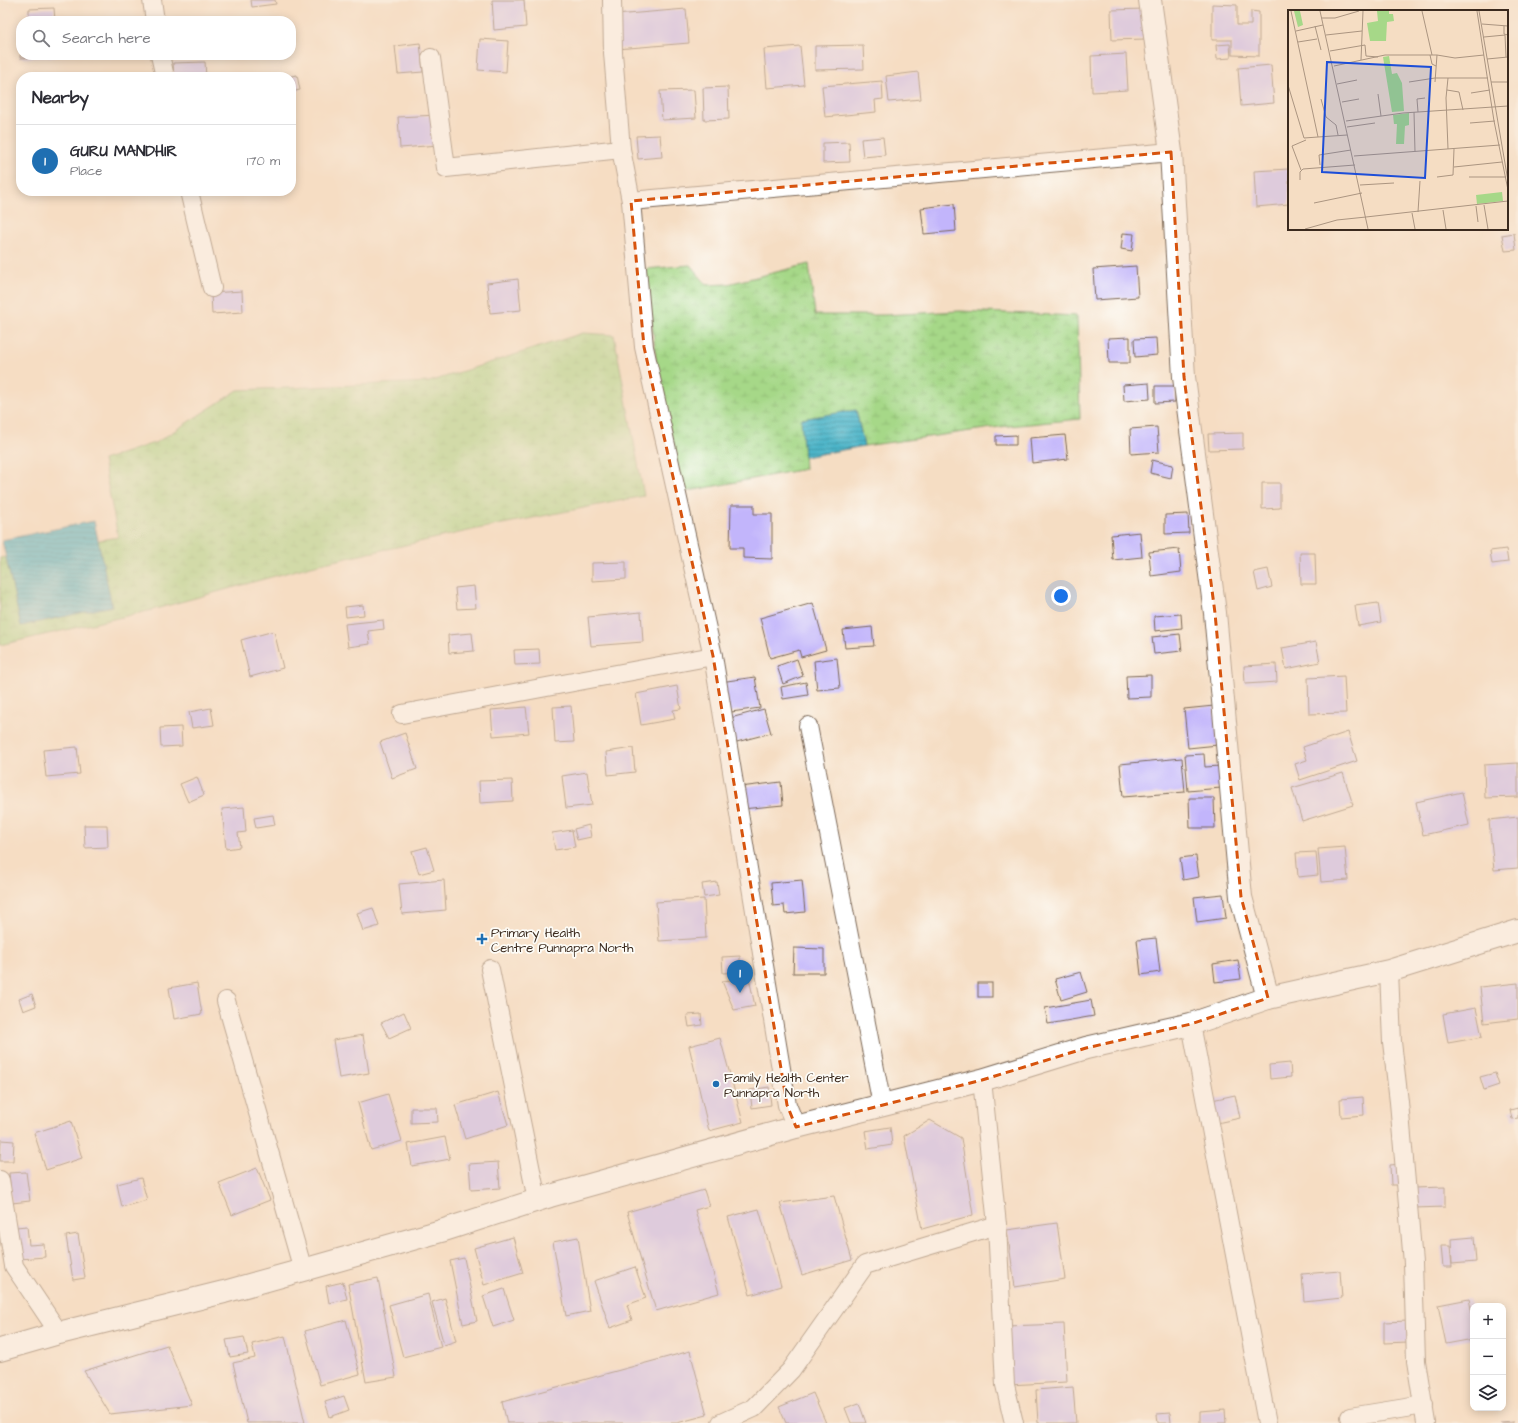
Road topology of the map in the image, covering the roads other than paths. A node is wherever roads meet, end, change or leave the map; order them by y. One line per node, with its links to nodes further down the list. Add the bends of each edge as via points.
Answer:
1 (152, 0): 4 (street)
2 (612, 0): 8 (street, via 613,53)
3 (1150, 0): 9 (main road)
4 (155, 16)
5 (431, 58): 8 (street, via 446,168)
6 (161, 60): 7 (street)
7 (164, 72)
8 (621, 149): 11 (street)
9 (1171, 152): 11 (street); 19 (main road, via 1184,377 1215,613 1241,897)
10 (190, 196): 12 (street)
11 (631, 201): 13 (street, via 644,346)
12 (212, 288)
13 (713, 656): 14 (street); 24 (street, via 787,1106)
14 (402, 714)
15 (808, 726): 23 (street)
16 (1518, 931): 18 (main road)
17 (490, 969): 26 (street)
18 (1388, 971): 19 (main road); 31 (street, via 1392,1042 1413,1263 1416,1361)
19 (1268, 998): 21 (main road)
20 (226, 1001): 28 (street)
21 (1191, 1024): 22 (main road, via 1086,1048); 35 (street)
22 (982, 1080): 23 (main road); 27 (street)
23 (882, 1106): 24 (main road)
24 (796, 1127): 26 (main road)
25 (0, 1180): 29 (street, via 14,1266)
26 (537, 1200): 28 (main road, via 441,1231)
27 (997, 1225): 33 (street, via 865,1265 791,1370 754,1408); 34 (street, via 1005,1385)
28 (303, 1270): 29 (main road)
29 (59, 1333): 30 (main road)
30 (0, 1350)
31 (1424, 1405): 32 (street); 36 (street)
32 (1350, 1417)
33 (721, 1423)
34 (1014, 1423)
35 (1267, 1423)
36 (1426, 1423)

